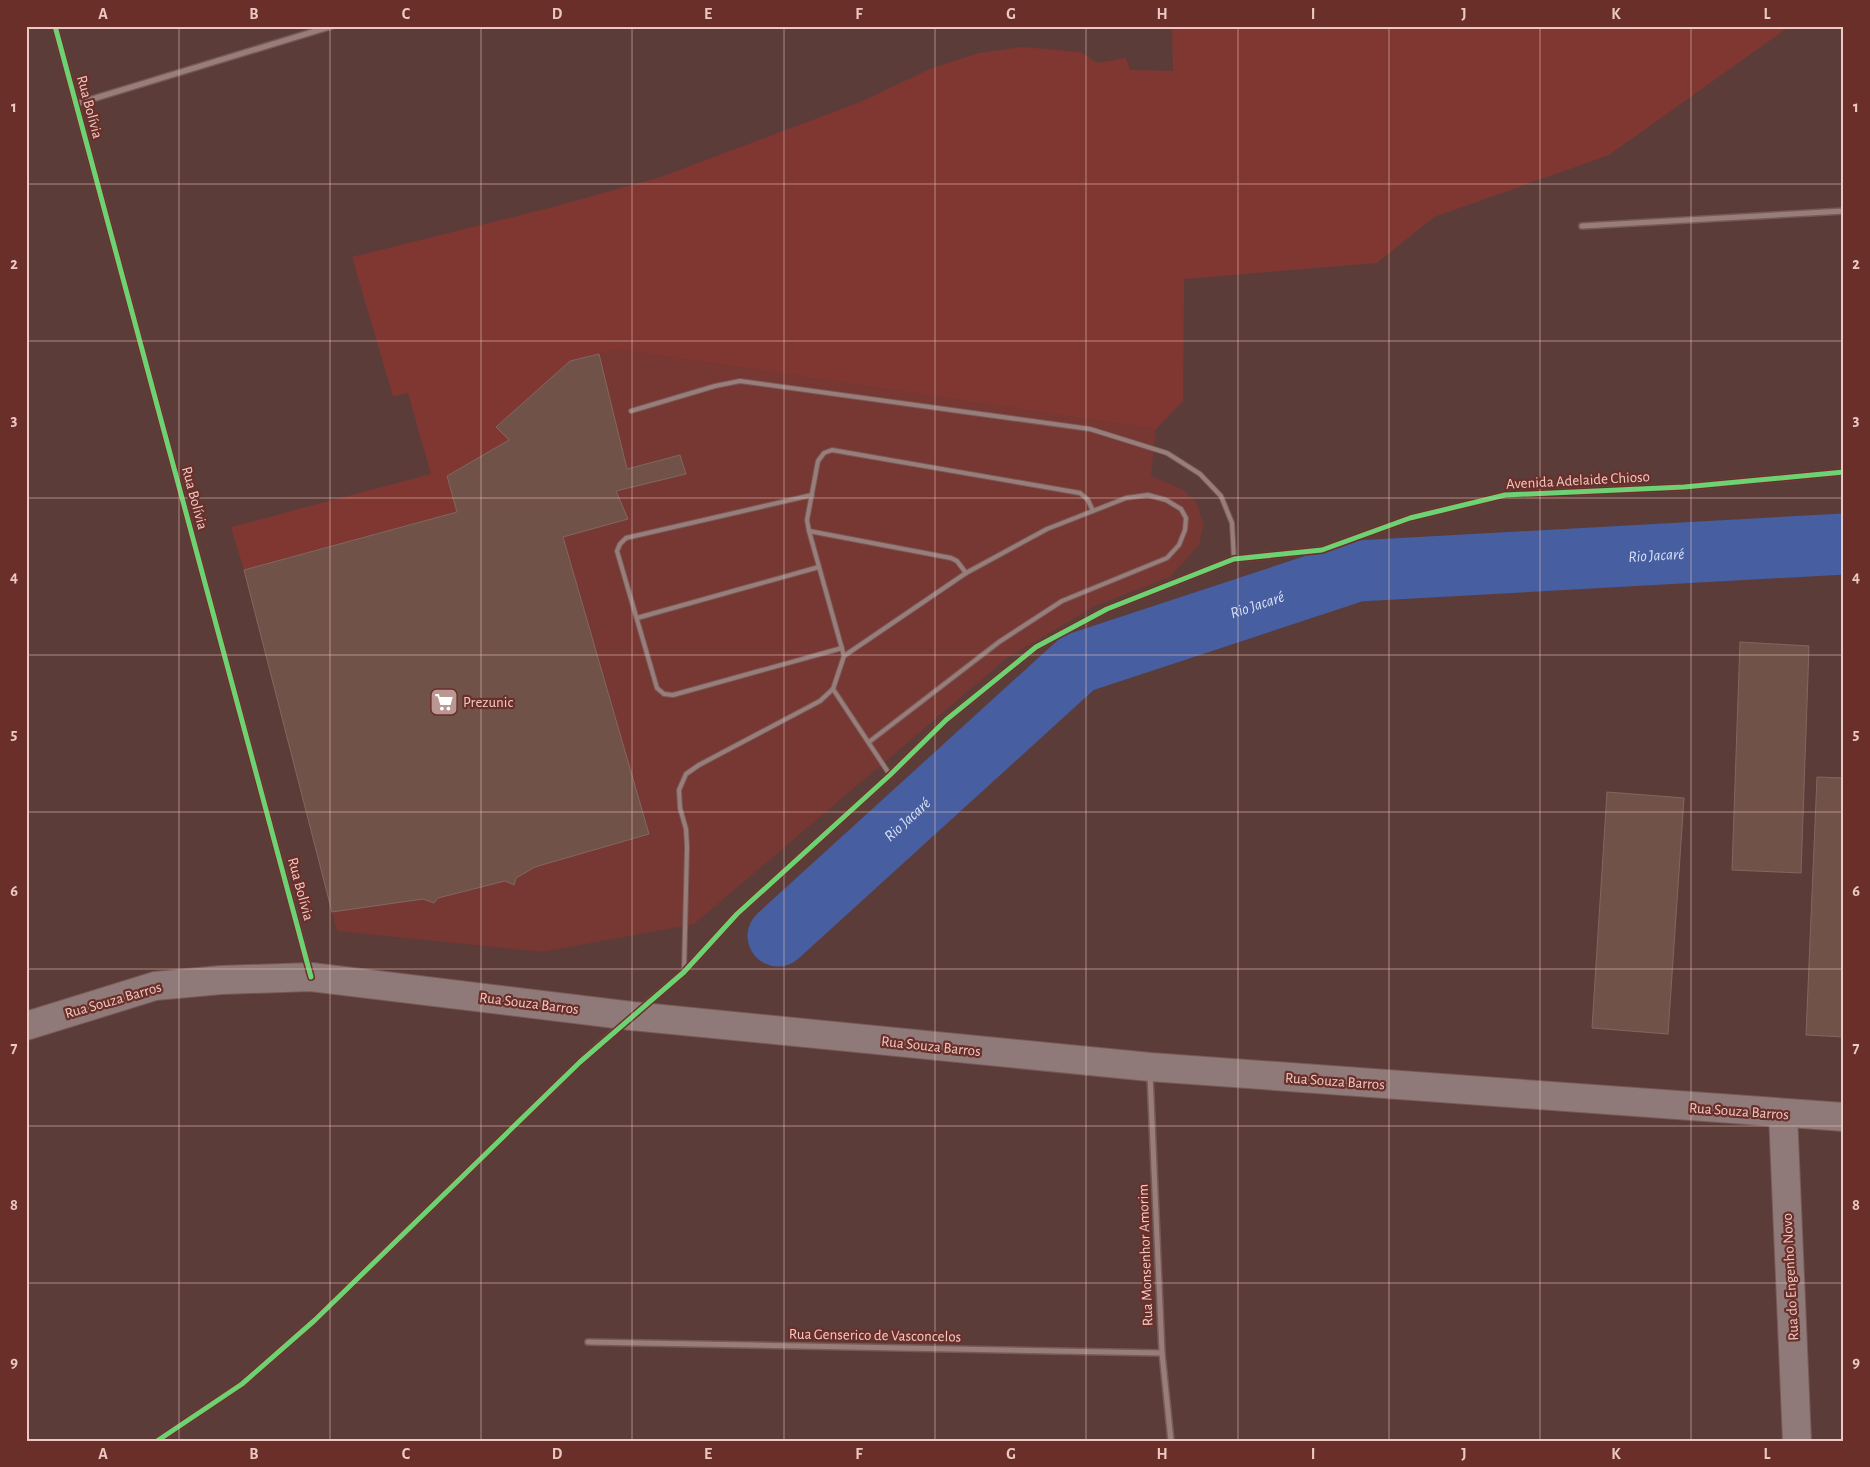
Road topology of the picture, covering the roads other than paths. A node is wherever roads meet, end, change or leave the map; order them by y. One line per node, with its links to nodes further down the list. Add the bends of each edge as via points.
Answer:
1 (55, 26): 3 (street, Rua Bolívia)
2 (332, 26): 3 (street)
3 (76, 104): 21 (street, Rua Bolívia)
4 (1844, 211): 5 (street)
5 (1582, 226)
6 (631, 411): 11 (lane, via 740,381 1090,429 1167,453 1200,474 1221,496 1232,523)
7 (1844, 472): 11 (street, Avenida Adelaide Chioso, via 1684,486 1505,495 1410,518 1322,550)
8 (812, 495): 9 (lane, via 818,462 832,450 1080,493); 10 (lane, via 807,520); 14 (lane, via 626,538 617,552)
9 (1094, 511): 13 (lane, via 1048,528); 18 (lane, via 1126,498 1148,495 1181,509 1186,518 1185,530 1179,545 1167,558 1062,600 999,642)
10 (809, 531): 12 (lane); 13 (lane, via 951,558 958,561)
11 (1234, 559): 19 (street, Avenida Adelaide Chioso, via 1107,609 1036,647 946,720)
12 (819, 566): 14 (lane); 15 (lane)
13 (966, 573): 16 (lane)
14 (637, 618): 15 (lane, via 657,688 664,694 672,695)
15 (842, 648): 16 (lane)
16 (844, 656): 17 (lane)
17 (833, 689): 18 (lane); 20 (lane, via 820,701 686,774 679,790 688,847)
18 (869, 742): 19 (lane)
19 (890, 775): 20 (street, Avenida Adelaide Chioso, via 737,914)
20 (684, 972): 22 (street, Avenida Adelaide Chioso)
21 (311, 976): 22 (main road, Rua Souza Barros); 23 (main road, Rua Souza Barros, via 155,986)
22 (632, 1016): 24 (main road, Rua Souza Barros); 29 (street, Avenida Adelaide Chioso, via 580,1062 315,1320 242,1384)
23 (26, 1026)
24 (1150, 1067): 25 (main road, Rua Souza Barros); 28 (street, Rua Monsenhor Amorim)
25 (1783, 1114): 26 (main road, Rua Souza Barros); 31 (main road, Rua do Engenho Novo)
26 (1844, 1117)
27 (588, 1342): 28 (street, Rua Genserico de Vasconcelos)
28 (1162, 1353): 30 (street, Rua Monsenhor Amorim)
29 (157, 1441)
30 (1172, 1441)
31 (1797, 1441)

